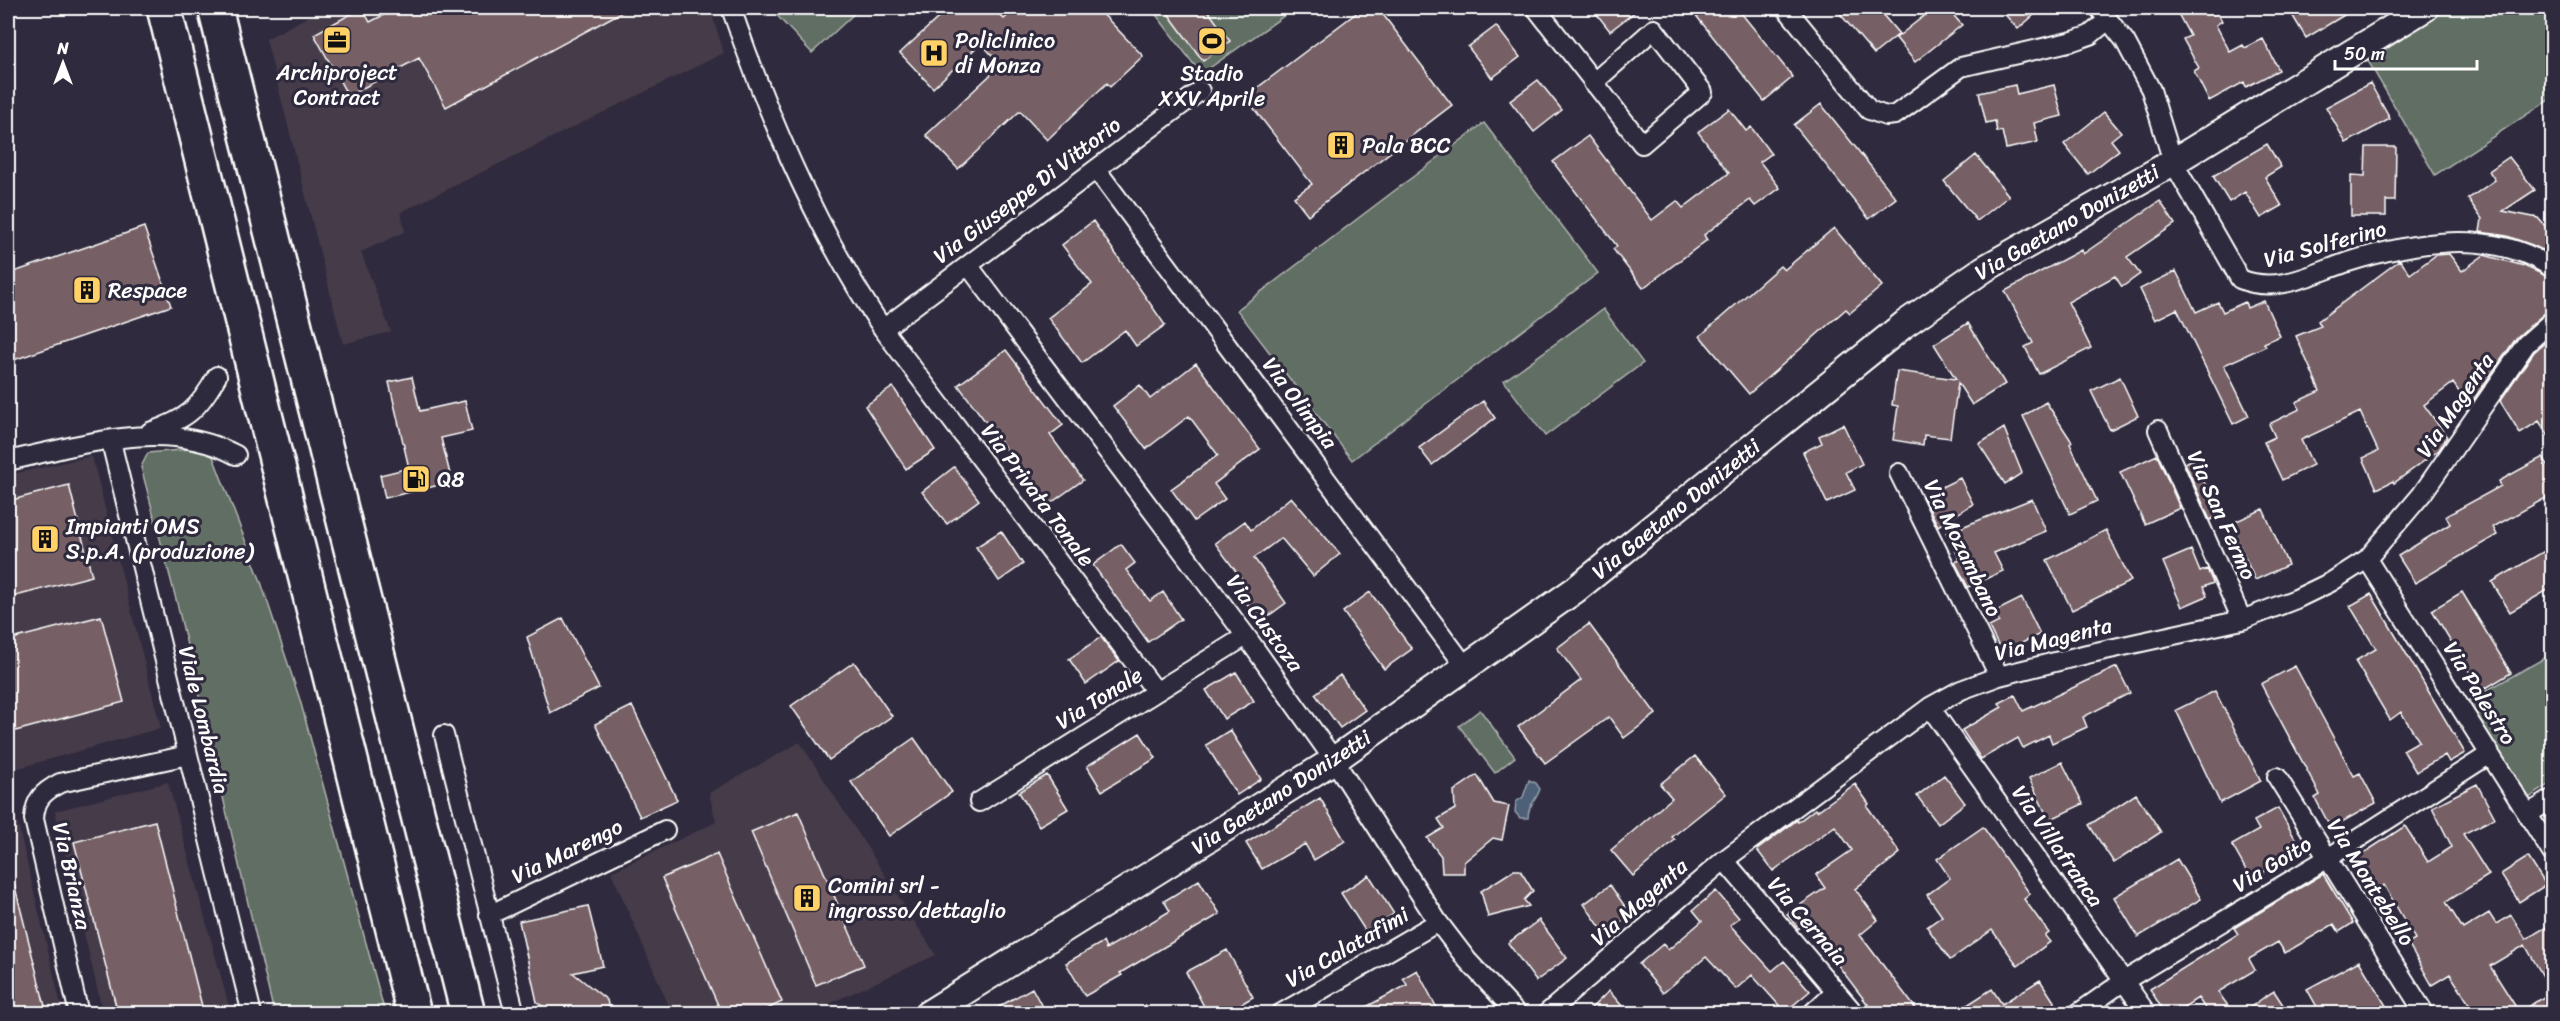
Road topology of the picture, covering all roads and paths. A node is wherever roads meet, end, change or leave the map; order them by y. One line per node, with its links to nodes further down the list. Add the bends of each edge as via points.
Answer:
1 (164, 8): 48 (highway)
2 (215, 8): 49 (highway)
3 (731, 8): 15 (street, Via Privata Tonale, via 808,197 859,294)
4 (1536, 8): 8 (street)
5 (1786, 8): 7 (street, via 1869,110 1886,116 1901,112 1961,67 2090,35)
6 (2425, 8): 10 (street, Via Gaetano Donizetti)
7 (2104, 14): 10 (street, Via Solferino, via 2125,41 2151,90)
8 (1593, 83): 8 (street, via 1642,144 1703,92 1654,29)
9 (1200, 91): 11 (street, Via Giuseppe Di Vittorio)
10 (2173, 162): 13 (street, Via Solferino, via 2240,279 2255,286 2277,286 2388,250 2439,242 2508,248 2536,257); 26 (street, Via Gaetano Donizetti, via 1997,260 1906,323 1575,590)
11 (1096, 169): 12 (street, Via Giuseppe Di Vittorio); 26 (street, Via Olimpia)
12 (968, 265): 15 (street, Via Giuseppe Di Vittorio); 25 (street, Via Custoza)
13 (2553, 268)
14 (2553, 321): 23 (street, Via Magenta, via 2526,344 2422,494)
15 (883, 328): 28 (street, Via Privata Tonale)
16 (218, 376): 18 (street, via 204,399 178,422)
17 (2158, 430): 24 (street, Via San Fermo)
18 (137, 436): 19 (street); 20 (street, via 189,438 221,446)
19 (114, 438): 21 (street); 32 (street, Viale Lombardia, via 113,450)
20 (236, 455)
21 (8, 461)
22 (1899, 473): 27 (street, Via Mozambano)
23 (2367, 559): 24 (street, Via Magenta, via 2331,582); 31 (street, Via Palestro)
24 (2242, 620): 27 (street, Via Magenta)
25 (1246, 636): 28 (street, Via Tonale); 33 (street, Via Custoza)
26 (1466, 666): 33 (street, Via Gaetano Donizetti)
27 (1999, 676): 29 (street, Via Magenta)
28 (1155, 690): 36 (street, Via Tonale)
29 (1930, 707): 41 (street, Via Magenta); 44 (street, Via Villafranca)
30 (444, 735): 42 (street, Via Marengo)
31 (2490, 754): 37 (street, Via Palestro); 40 (street, Via Goito)
32 (188, 755): 46 (street, Via Brianza, via 60,783 42,793 35,805 34,819); 47 (street, Viale Lombardia)
33 (1334, 760): 43 (street, Via Custoza); 51 (street, Via Gaetano Donizetti)
34 (2277, 777): 40 (street, Via Montebello)
35 (2553, 799): 37 (street)
36 (979, 802)
37 (2528, 814): 39 (street, Via Palestro)
38 (665, 831): 42 (street, Via Marengo)
39 (2553, 853)
40 (2328, 858): 44 (street, Via Goito); 59 (street, Via Montebello)
41 (1724, 860): 45 (street, Via Cernaia); 54 (street, Via Magenta)
42 (489, 915): 50 (street, Via Marengo)
43 (1438, 922): 52 (street, Via Calatafimi); 53 (street, Via Custoza)
44 (2124, 981): 57 (street, Via Goito); 58 (street, Via Villafranca)
45 (1836, 991): 55 (street); 56 (street, Via Cernaia)
46 (79, 1014)
47 (252, 1014)
48 (414, 1014)
49 (468, 1014)
50 (515, 1014)
51 (928, 1014)
52 (1280, 1014)
53 (1517, 1014)
54 (1546, 1014)
55 (1810, 1014)
56 (1855, 1014)
57 (2078, 1014)
58 (2147, 1014)
59 (2425, 1014)

